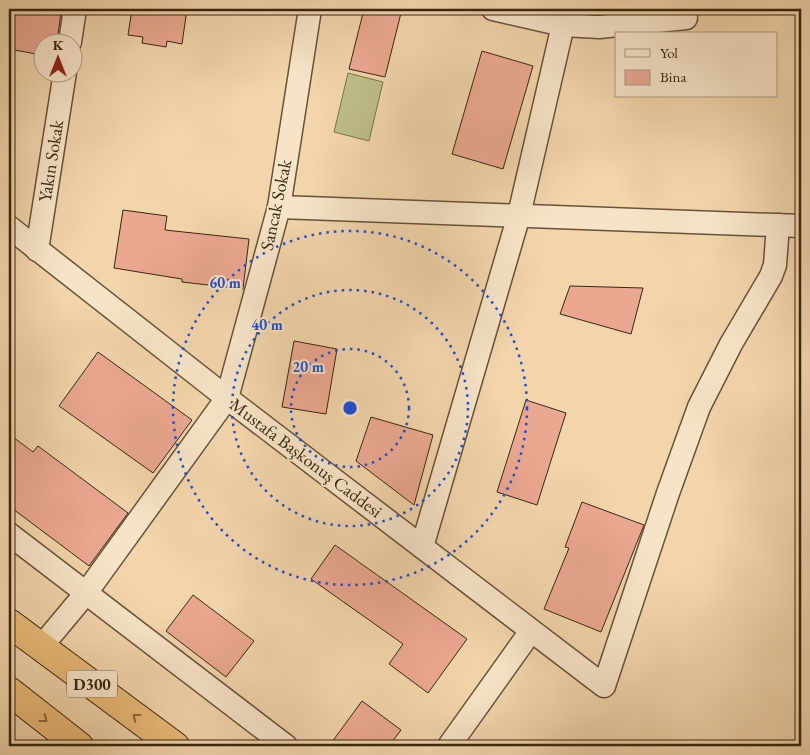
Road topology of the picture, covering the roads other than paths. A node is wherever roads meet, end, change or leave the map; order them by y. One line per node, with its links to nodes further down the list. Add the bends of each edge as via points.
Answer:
1 (75, 9): 6 (street)
2 (310, 9): 8 (street, Sancak Sokak)
3 (493, 9): 5 (street)
4 (686, 18): 5 (street, via 599,27)
5 (563, 25): 9 (street)
6 (72, 32)
7 (63, 82): 13 (street, Yakın Sokak)
8 (279, 207): 9 (street); 14 (street, Sancak Sokak)
9 (519, 215): 10 (street); 16 (street)
10 (778, 225): 11 (street); 19 (street, Mustafa Başkonuş Caddesi, via 773,270 699,407 604,686)
11 (801, 226)
12 (9, 227): 13 (street, Mustafa Başkonuş Caddesi)
13 (37, 250): 14 (street, Mustafa Başkonuş Caddesi)
14 (227, 398): 16 (street, Mustafa Başkonuş Caddesi); 17 (street, Sancak Sokak)
15 (9, 534): 17 (street)
16 (422, 547): 19 (street, Mustafa Başkonuş Caddesi)
17 (86, 593): 20 (street, Sancak Sokak); 24 (street)
18 (9, 623): 20 (highway, D300)
19 (531, 631): 25 (street)
20 (41, 647): 23 (highway, D300, one-way to 20)
21 (9, 691): 22 (highway, one-way to 22)
22 (80, 746)
23 (175, 746)
24 (286, 746)
25 (449, 746)

